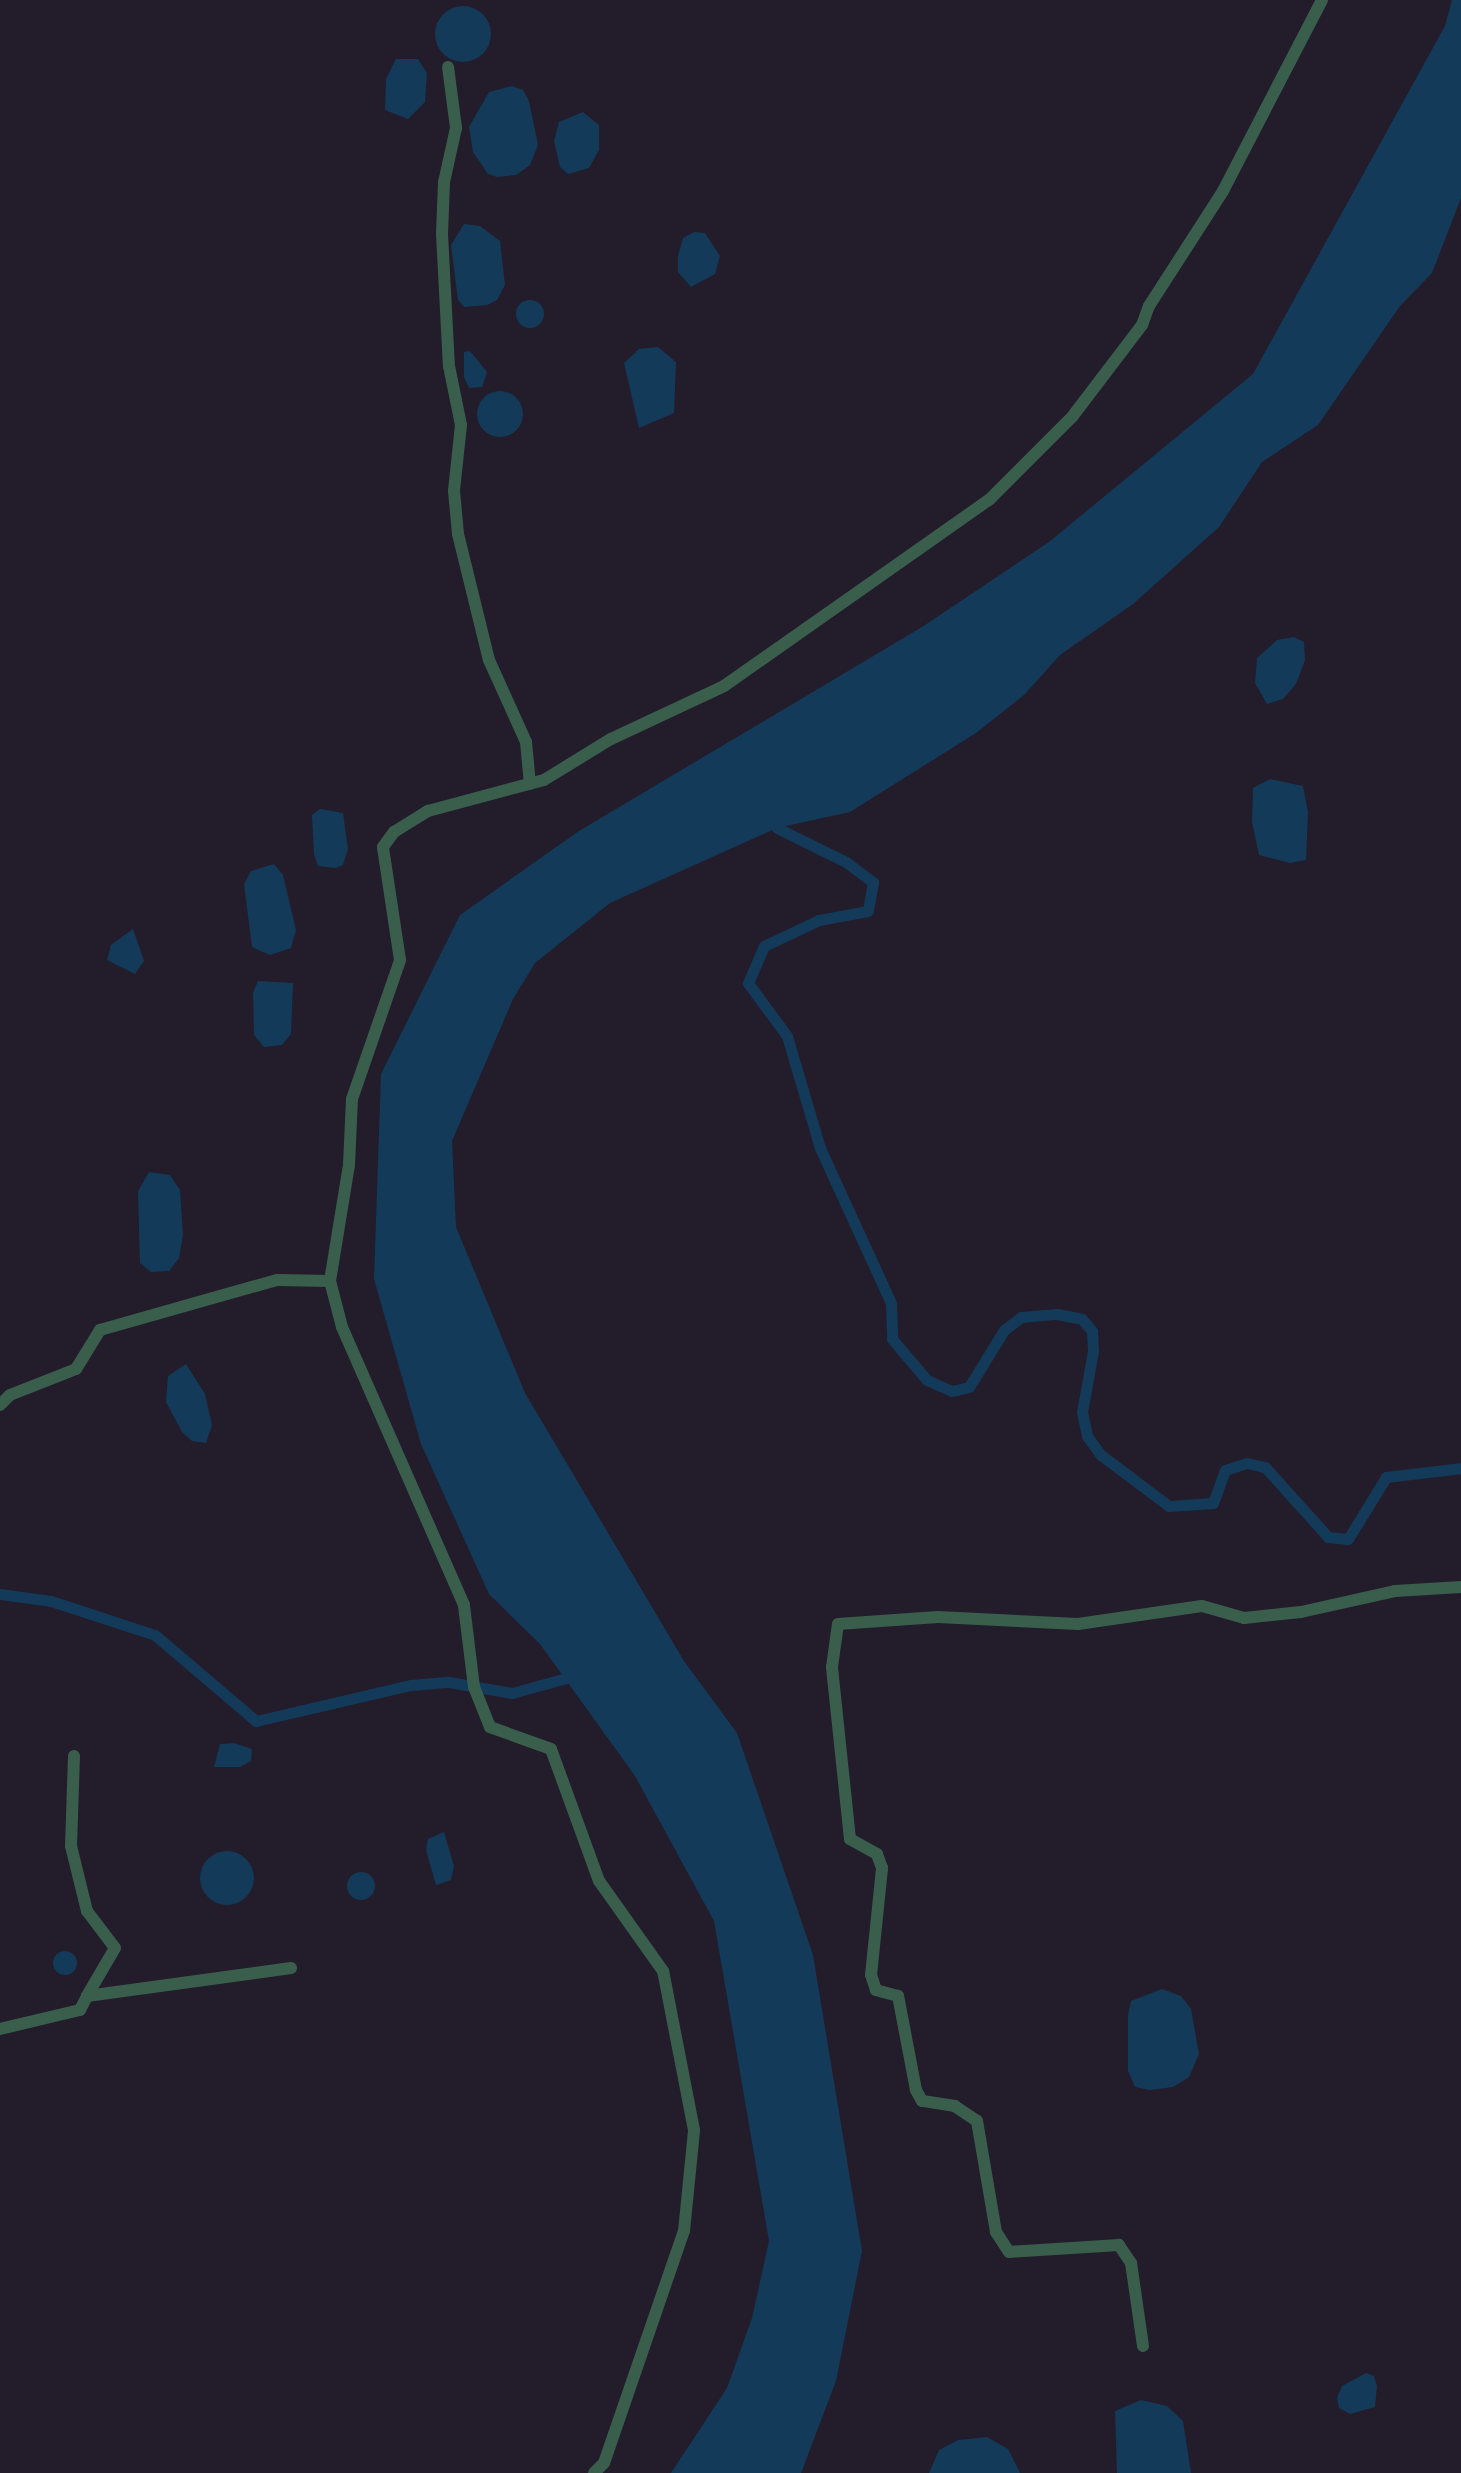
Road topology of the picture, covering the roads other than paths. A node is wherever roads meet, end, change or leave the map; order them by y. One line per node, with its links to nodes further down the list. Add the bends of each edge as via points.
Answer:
1 (1322, 0): 3 (street, via 1223,191 1142,325 1072,417 989,500 724,686)
2 (448, 67): 3 (street, via 456,128 444,182 442,234 449,366 461,425 454,491 458,534 489,660 526,742)
3 (530, 784): 4 (street, via 428,811 394,832 383,847 400,960 352,1099 349,1165)
4 (330, 1281): 5 (street, via 277,1280 100,1330 76,1369 10,1395); 12 (street, via 342,1327 464,1605 474,1687 490,1727 551,1749 599,1881 663,1971 694,2130 684,2231 604,2463)
5 (0, 1405)
6 (1461, 1587): 11 (street, via 1395,1591 1301,1612 1244,1618 1202,1606 1078,1624 938,1617 838,1624 832,1667 850,1839 877,1854 882,1868 871,1975 876,1990 898,1996 916,2090 922,2101 955,2106 977,2121 992,2218 1009,2252 1119,2245 1131,2263)
7 (74, 1756): 9 (street, via 71,1846 87,1911 115,1948)
8 (291, 1968): 9 (street)
9 (87, 1996): 10 (street, via 80,2010)
10 (0, 2029)
11 (1143, 2346)
12 (594, 2473)

